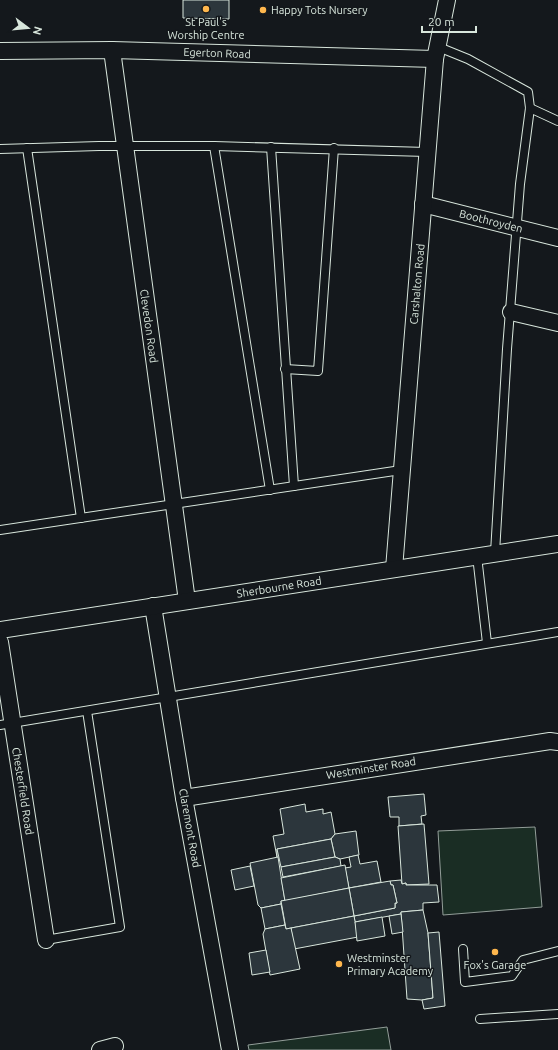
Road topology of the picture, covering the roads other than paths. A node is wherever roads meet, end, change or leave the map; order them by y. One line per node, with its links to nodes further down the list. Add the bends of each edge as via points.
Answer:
1 (447, 0): 4 (street, Carshalton Road)
2 (112, 50): 3 (street, Egerton Road); 4 (street, Egerton Road); 7 (street, Clevedon Road)
3 (0, 51)
4 (435, 52): 5 (lane, via 468,59 528,92); 13 (street, Carshalton Road)
5 (530, 108): 6 (lane); 15 (lane)
6 (558, 121)
7 (124, 146): 8 (lane); 10 (lane); 23 (street, Clevedon Road)
8 (214, 146): 9 (lane); 22 (lane)
9 (270, 147): 11 (lane); 19 (lane)
10 (27, 148): 12 (lane); 24 (lane)
11 (334, 148): 13 (lane); 19 (lane, via 318,370)
12 (0, 149)
13 (427, 152): 14 (street, Carshalton Road)
14 (423, 204): 15 (street, Boothroyden); 20 (street, Carshalton Road)
15 (517, 227): 16 (street, Boothroyden); 17 (lane)
16 (558, 238)
17 (511, 312): 18 (street); 27 (lane)
18 (558, 323)
19 (285, 369): 21 (lane)
20 (401, 470): 21 (lane); 29 (street, Carshalton Road)
21 (294, 486): 22 (lane)
22 (270, 490): 23 (lane)
23 (173, 504): 24 (lane); 30 (street, Clevedon Road)
24 (81, 518): 25 (lane)
25 (0, 530)
26 (558, 544): 27 (street, Sherbourne Road)
27 (495, 553): 28 (street, Sherbourne Road)
28 (477, 556): 29 (street, Sherbourne Road); 35 (lane)
29 (394, 569): 30 (street, Sherbourne Road)
30 (187, 601): 31 (street, Sherbourne Road)
31 (153, 606): 32 (street, Sherbourne Road); 36 (street, Claremont Road)
32 (0, 630)
33 (558, 632): 35 (lane)
34 (0, 642): 38 (street, Chesterfield Road)
35 (487, 643): 36 (lane)
36 (168, 698): 37 (lane); 40 (street, Claremont Road)
37 (87, 711): 38 (lane); 41 (lane, via 120,927)
38 (6, 724): 41 (street, Chesterfield Road)
39 (558, 742): 40 (street, Westminster Road, via 550,741)
40 (184, 798): 46 (street, Claremont Road)
41 (46, 940)
42 (463, 949): 43 (lane, via 465,982 512,976 523,960)
43 (558, 951)
44 (558, 1014): 45 (lane)
45 (480, 1019)
46 (230, 1050)

